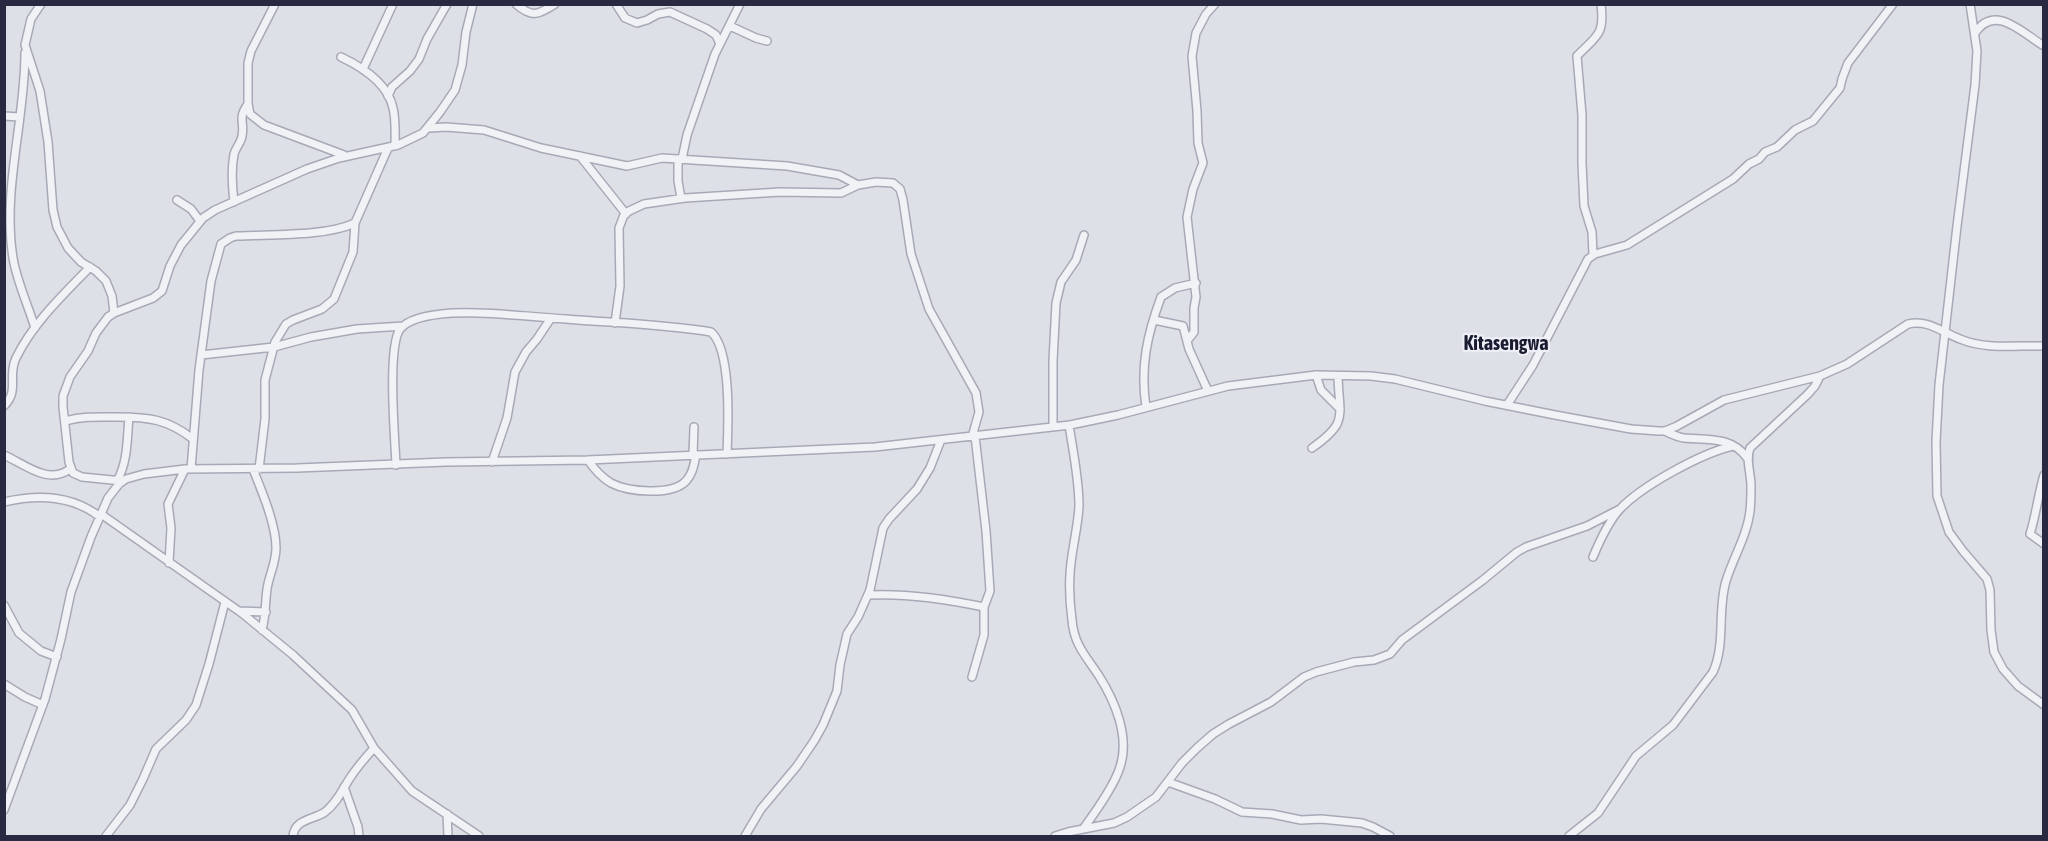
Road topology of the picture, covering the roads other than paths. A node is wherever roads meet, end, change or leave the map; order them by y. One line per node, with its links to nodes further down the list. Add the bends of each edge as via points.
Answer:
1 (41, 4): 18 (street, via 31,19)
2 (275, 4): 23 (street, via 251,51)
3 (393, 4): 21 (street)
4 (447, 4): 22 (street, via 419,59 394,83)
5 (473, 4): 26 (street, via 455,90)
6 (516, 4): 7 (street, via 538,14)
7 (555, 4)
8 (616, 4): 17 (street, via 625,18 637,23 664,12 685,18 716,35)
9 (740, 4): 14 (street)
10 (1215, 4): 41 (street, via 1196,33 1192,56 1203,163 1187,217)
11 (1601, 4): 39 (street, via 1601,29 1577,56 1584,206 1592,232)
12 (1893, 4): 39 (street, via 1848,63 1840,88 1813,121 1795,130 1733,179 1627,245)
13 (1970, 4): 15 (street)
14 (730, 26): 16 (street); 17 (street)
15 (1975, 33): 19 (street, via 1984,22 1995,19 2011,24); 48 (street, via 1976,85)
16 (767, 41)
17 (720, 44): 30 (street)
18 (25, 45): 25 (street); 40 (street, via 40,91 57,227 68,248)
19 (2043, 45)
20 (341, 57): 21 (street)
21 (363, 69): 22 (street)
22 (388, 96): 27 (street, via 393,108)
23 (248, 105): 28 (street, via 251,116 264,125); 34 (street, via 242,114 243,137 233,161)
24 (4, 116): 25 (street)
25 (19, 117): 47 (street, via 12,240 16,272)
26 (429, 128): 27 (street); 29 (street, via 484,130)
27 (392, 147): 28 (street); 37 (street)
28 (345, 156): 34 (street)
29 (580, 156): 30 (street, via 627,166 662,158); 35 (street)
30 (680, 159): 31 (street, via 787,166 839,175); 32 (street)
31 (858, 185): 32 (street, via 841,193); 67 (street, via 888,182 900,189 911,254 929,309 976,393 979,412)
32 (681, 198): 35 (street, via 644,204)
33 (177, 200): 36 (street)
34 (234, 202): 36 (street)
35 (626, 214): 45 (street, via 619,228 620,286)
36 (200, 221): 42 (street, via 180,245 158,295)
37 (355, 223): 51 (street, via 353,252 334,299 322,309 286,324); 52 (street, via 327,231 236,236 225,240 215,262)
38 (1084, 235): 65 (street, via 1081,250 1061,282 1056,303)
39 (1593, 255): 57 (street)
40 (90, 267): 42 (street, via 106,281); 47 (street)
41 (1196, 283): 44 (street, via 1166,292); 49 (street, via 1194,332)
42 (114, 313): 62 (street, via 96,333 67,384 63,396)
43 (551, 318): 45 (street); 46 (street, via 452,313); 77 (street, via 515,372 507,418)
44 (1154, 320): 49 (street, via 1183,326); 59 (street, via 1142,372)
45 (615, 323): 72 (street, via 694,329 717,337 725,364)
46 (403, 326): 51 (street, via 357,329); 78 (street, via 395,346)
47 (35, 328): 58 (street, via 16,358 13,394)
48 (1945, 332): 50 (street, via 1981,345); 55 (street, via 1924,322 1908,324 1847,364); 101 (street, via 1936,442 1937,496 1953,538 1987,579 1994,652 2018,686)
49 (1187, 341): 56 (street)
50 (2043, 346)
51 (274, 347): 52 (street); 81 (street, via 265,380 265,419)
52 (201, 355): 68 (street)
53 (1316, 375): 54 (street); 56 (street); 60 (street, via 1321,390)
54 (1338, 376): 57 (street, via 1395,379); 60 (street)
55 (1820, 376): 66 (street, via 1724,400); 75 (street, via 1808,394 1750,448)
56 (1208, 391): 59 (street)
57 (1507, 405): 66 (street, via 1631,429)
58 (4, 406)
59 (1146, 407): 63 (street)
60 (1340, 409): 71 (street, via 1336,428)
61 (129, 417): 62 (street, via 96,416); 68 (street, via 162,421); 83 (street)
62 (65, 421): 79 (street)
63 (1069, 425): 65 (street); 107 (street, via 1078,501 1070,576 1073,632 1114,704 1123,748 1120,768)
64 (694, 427): 74 (street)
65 (1053, 427): 67 (street)
66 (1665, 431): 70 (street, via 1678,437 1715,439)
67 (973, 436): 69 (street); 93 (street, via 988,553 990,591)
68 (193, 439): 80 (street)
69 (941, 440): 72 (street); 90 (street, via 917,489 883,528)
70 (1733, 446): 75 (street); 85 (street, via 1714,451 1671,474)
71 (1312, 448)
72 (727, 454): 74 (street)
73 (4, 455): 79 (street, via 51,476)
74 (694, 455): 76 (street); 76 (street, via 686,482 679,488 663,491 616,485)
75 (1747, 458): 116 (street, via 1750,510 1726,580 1721,639 1713,672 1673,725 1636,756 1598,813)
76 (588, 460): 77 (street)
77 (492, 462): 78 (street)
78 (396, 465): 81 (street)
79 (70, 469): 83 (street, via 82,477)
80 (188, 469): 81 (street); 83 (street); 89 (street, via 168,504)
81 (256, 469): 95 (street, via 276,548)
82 (2043, 475): 87 (street, via 2030,534)
83 (120, 481): 86 (street)
84 (4, 502): 86 (street, via 33,497 66,500)
85 (1620, 509): 88 (street); 103 (street, via 1517,552 1402,639 1390,654 1304,677 1271,702 1213,734)
86 (100, 516): 89 (street); 97 (street, via 71,592)
87 (2043, 544)
88 (1593, 557)
89 (169, 563): 91 (street)
90 (868, 595): 93 (street, via 930,597); 113 (street, via 847,634 837,691 823,725)
91 (225, 602): 94 (street); 108 (street, via 196,705 156,749 130,804)
92 (4, 605): 97 (street, via 19,633 41,651)
93 (984, 607): 98 (street, via 985,630)
94 (239, 611): 95 (street); 96 (street)
95 (266, 612): 96 (street)
96 (262, 630): 102 (street, via 352,710)
97 (57, 657): 100 (street)
98 (972, 677)
99 (4, 684): 100 (street)
100 (43, 705): 105 (street)
101 (2043, 705)
102 (374, 748): 104 (street); 106 (street, via 412,790)
103 (1168, 782): 107 (street, via 1156,797 1127,817); 115 (street, via 1242,812 1362,823)
104 (344, 787): 109 (street, via 322,814 298,825); 110 (street)
105 (4, 810)
106 (447, 814): 111 (street); 112 (street)
107 (1083, 829): 114 (street)
108 (106, 837)
109 (293, 837)
110 (359, 837)
111 (448, 837)
112 (479, 837)
113 (745, 837)
114 (1055, 837)
115 (1389, 837)
116 (1569, 837)

